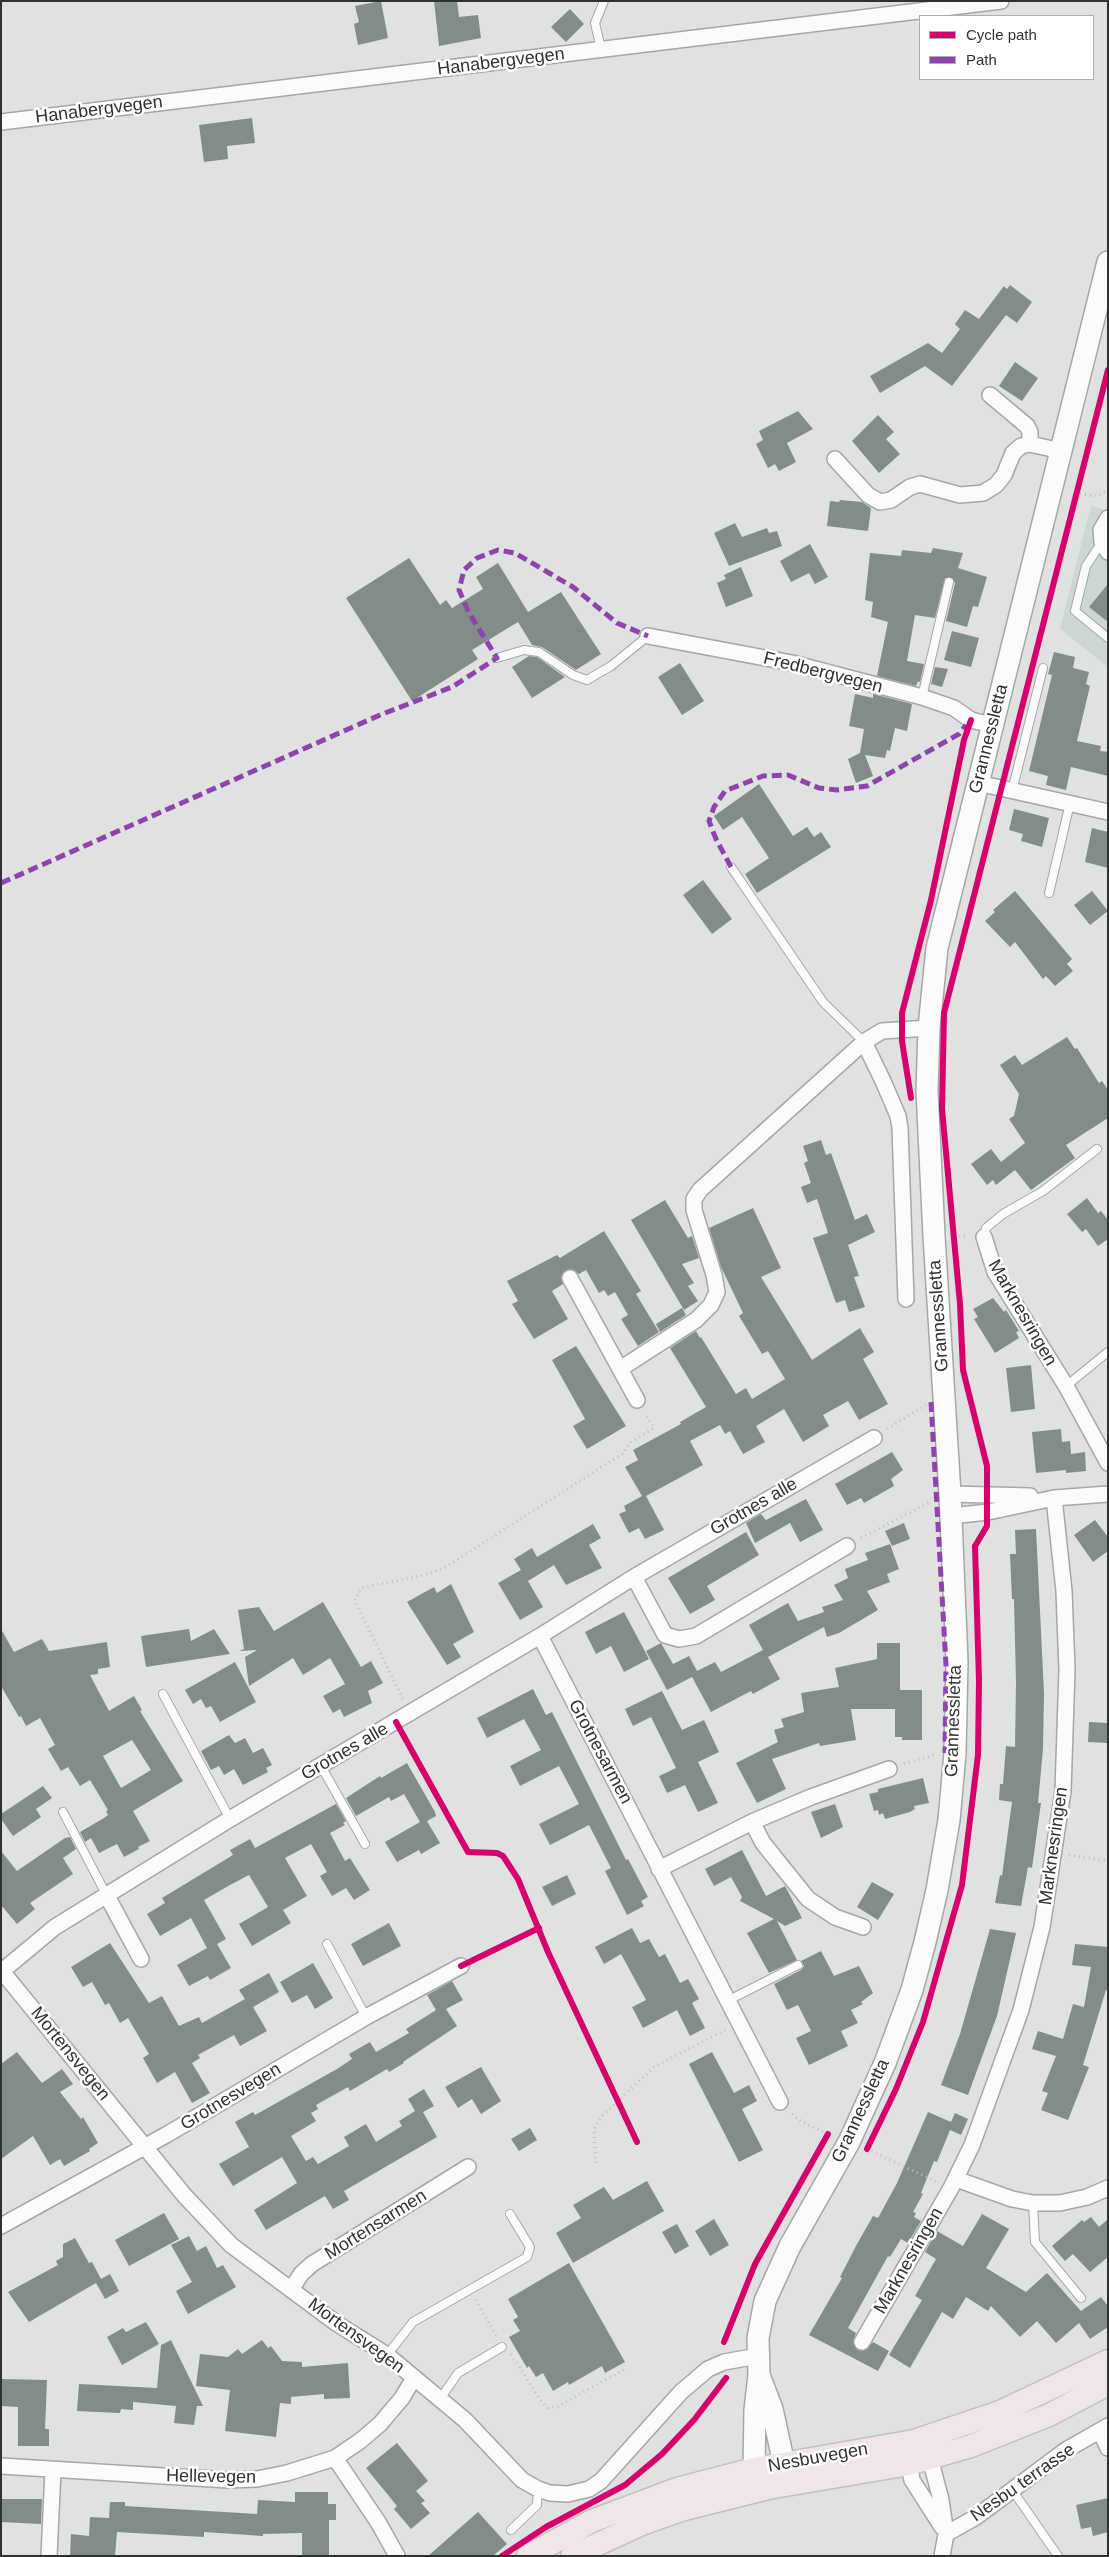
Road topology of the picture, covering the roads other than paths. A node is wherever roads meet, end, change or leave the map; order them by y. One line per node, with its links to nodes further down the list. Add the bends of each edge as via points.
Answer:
1 (604, 1): 3 (lane, via 595,24)
2 (1001, 1): 3 (street, Hanabergvegen)
3 (601, 49): 4 (street, Hanabergvegen)
4 (1, 122)
5 (1108, 262): 8 (main road, Grannessletta)
6 (990, 395): 7 (street, via 1027,426)
7 (1030, 444): 8 (street); 9 (street, via 1013,453 996,485 971,496 960,496 920,484 891,500 880,502 868,495)
8 (1061, 452): 18 (main road, Grannessletta)
9 (835, 459)
10 (1108, 518): 11 (street, via 1102,530)
11 (1105, 547): 14 (lane, via 1086,566 1075,611)
12 (949, 582): 17 (lane)
13 (648, 636): 15 (lane, via 611,666 587,680 573,675 539,652 524,650); 17 (street, Fredbergvegen, via 792,663)
14 (1108, 638)
15 (497, 658)
16 (1043, 668): 20 (lane)
17 (922, 697): 18 (street, Fredbergvegen)
18 (992, 726): 19 (main road, Grannessletta)
19 (978, 783): 20 (street); 25 (main road, Grannessletta, via 938,948)
20 (1012, 791): 21 (street)
21 (1070, 803): 22 (street); 24 (lane)
22 (1108, 812)
23 (730, 867): 26 (lane, via 823,1002)
24 (1049, 893)
25 (929, 1028): 26 (street, via 882,1031); 38 (main road, Grannessletta, via 927,1091)
26 (864, 1042): 30 (street, Grannessletta, via 898,1116 900,1128); 32 (street, via 700,1190 694,1199 694,1210 717,1292 711,1305 696,1320)
27 (1097, 1149): 28 (lane, via 1043,1191 1003,1214 986,1228)
28 (984, 1237): 33 (street, Marknesringen, via 996,1272)
29 (570, 1278): 32 (street)
30 (906, 1299)
31 (1108, 1352): 33 (lane, Marknesringen)
32 (620, 1369): 34 (street)
33 (1066, 1386): 36 (street, Marknesringen)
34 (637, 1400)
35 (874, 1438): 42 (street, Grotnes alle)
36 (1108, 1463)
37 (1108, 1494): 39 (street)
38 (943, 1498): 39 (street); 40 (main road, Grannessletta)
39 (1054, 1498): 40 (street); 64 (street, Marknesringen, via 1064,1591 1067,1670 1063,1791 1042,1928 1021,2010)
40 (951, 1516): 75 (main road, Grannessletta, via 957,1662 955,1753 949,1820 937,1890 912,1990 871,2096 772,2284 760,2322)
41 (847, 1546): 42 (street, via 696,1636 679,1639 665,1635)
42 (634, 1577): 43 (street, Grotnes alle)
43 (540, 1636): 45 (street, Grotnes alle); 51 (street, Grotnesarmen)
44 (163, 1694): 48 (lane)
45 (321, 1766): 48 (street, Grotnes alle); 50 (lane)
46 (889, 1769): 49 (street)
47 (63, 1812): 52 (lane)
48 (230, 1819): 52 (street, Grotnes alle)
49 (752, 1822): 51 (street); 53 (street, via 764,1843 808,1899 835,1917)
50 (365, 1844)
51 (659, 1870): 59 (street, Grotnesarmen)
52 (107, 1896): 55 (street); 58 (street, Grotnes alle, via 55,1928)
53 (863, 1927)
54 (327, 1944): 60 (lane)
55 (141, 1959)
56 (798, 1965): 59 (lane)
57 (461, 1966): 60 (street, Grotnesvegen)
58 (2, 1971): 62 (street, Mortensvegen)
59 (727, 2001): 61 (street, Grotnesarmen)
60 (366, 2017): 62 (street, Grotnesvegen)
61 (780, 2102)
62 (145, 2147): 68 (street, Grotnesvegen); 69 (street, Mortensvegen, via 231,2245)
63 (468, 2167): 69 (street, Mortensarmen, via 312,2264)
64 (954, 2184): 66 (street); 71 (street, Marknesringen)
65 (1108, 2188): 66 (street, via 1060,2203)
66 (1032, 2203): 70 (lane, via 1035,2242)
67 (510, 2214): 73 (lane, via 530,2247 527,2257 414,2322)
68 (1, 2226)
69 (291, 2290): 73 (street, Mortensvegen)
70 (1081, 2298)
71 (862, 2342)
72 (502, 2347): 78 (lane, via 458,2373)
73 (387, 2354): 76 (street, Mortensvegen)
74 (1108, 2360): 80 (main road, Nesbuvegen, via 1000,2412)
75 (759, 2366): 84 (main road, Grannessletta); 86 (main road, Grannessletta); 89 (street, Mortensvegen, via 724,2362 708,2369 681,2392 601,2481 589,2488 568,2494)
76 (414, 2378): 78 (street, Mortensvegen); 82 (street, Hellevegen, via 380,2424)
77 (1108, 2384): 83 (main road, Nesbuvegen, via 1016,2429)
78 (440, 2400): 89 (street, Mortensvegen, via 465,2420 522,2480)
79 (1104, 2428): 81 (street, Nesbu terrasse); 90 (street, Nesbu terrasse, via 1066,2450)
80 (914, 2441): 83 (street, Nesbu terrasse); 84 (main road, Nesbuvegen)
81 (1108, 2448)
82 (335, 2458): 87 (street, Hellevegen, via 257,2479); 94 (street)
83 (919, 2461): 88 (main road, Nesbuvegen); 92 (street, Nesbu terrasse, via 941,2500); 92 (street, via 912,2480)
84 (784, 2464): 86 (main road, Nesbuvegen); 88 (main road)
85 (1, 2466): 87 (street, Hellevegen)
86 (754, 2469): 88 (main road); 95 (main road, Nesbuvegen, via 628,2507 572,2531)
87 (53, 2470): 93 (street)
88 (768, 2488): 96 (main road, Nesbuvegen, via 684,2509 644,2523)
89 (538, 2490): 91 (lane, via 537,2505)
90 (1013, 2491): 92 (street, Nesbu terrasse); 98 (lane)
91 (511, 2530)
92 (946, 2534): 97 (street, Nesbu terrasse)
93 (49, 2556)
94 (397, 2556)
95 (528, 2556)
96 (572, 2556)
97 (942, 2556)
98 (1058, 2556)

